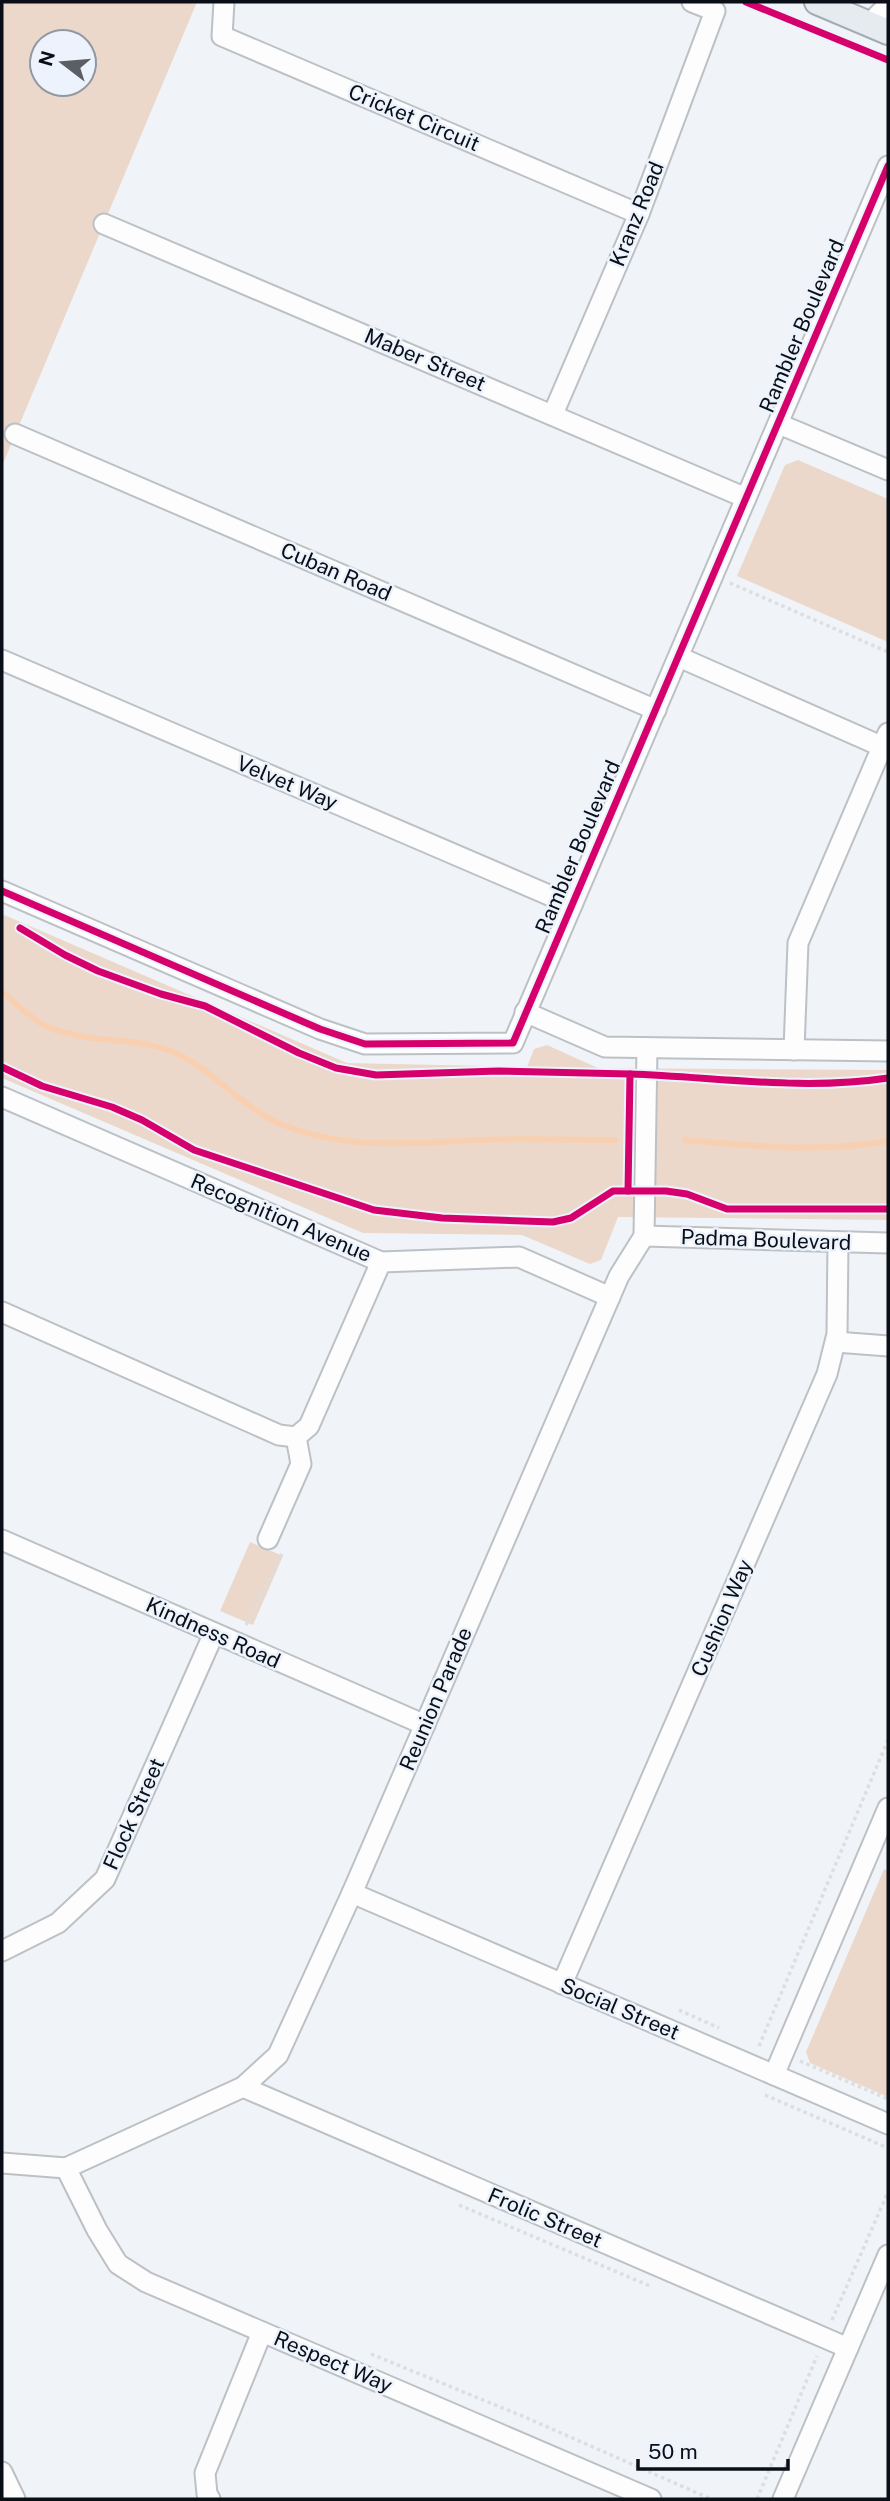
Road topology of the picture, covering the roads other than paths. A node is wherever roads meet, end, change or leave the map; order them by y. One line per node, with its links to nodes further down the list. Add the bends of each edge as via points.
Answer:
1 (223, 2): 7 (street, Cricket Circuit, via 222,36)
2 (692, 2): 7 (street, Kranz Road, via 715,11)
3 (817, 2): 5 (main road)
4 (852, 2): 5 (main road)
5 (882, 20)
6 (888, 166): 10 (street, Rambler Boulevard)
7 (639, 214): 9 (street, Kranz Road)
8 (104, 224): 9 (street, Maber Street)
9 (552, 414): 13 (street, Maber Street)
10 (779, 424): 12 (street); 13 (street, Rambler Boulevard)
11 (15, 434): 16 (street, Cuban Road)
12 (888, 470)
13 (746, 498): 14 (street, Rambler Boulevard)
14 (679, 657): 16 (street, Rambler Boulevard); 17 (street)
15 (2, 660): 19 (street, Velvet Way)
16 (656, 710): 19 (street, Rambler Boulevard)
17 (885, 740): 22 (street, via 798,943)
18 (2, 891): 20 (street, Rambler Boulevard, via 320,1029 365,1044 513,1043)
19 (572, 905): 20 (street, Rambler Boulevard)
20 (525, 1012): 21 (street, via 605,1047)
21 (648, 1048): 22 (street); 25 (street, Reunion Parade)
22 (794, 1050): 23 (street)
23 (888, 1051)
24 (2, 1097): 28 (street, Recognition Avenue)
25 (644, 1236): 26 (street, Padma Boulevard); 29 (street, Reunion Parade)
26 (838, 1242): 27 (street, Padma Boulevard); 31 (street, Cushion Way)
27 (888, 1243)
28 (381, 1262): 29 (street, Recognition Avenue, via 519,1256); 33 (street, via 309,1426)
29 (610, 1297): 37 (street, Reunion Parade)
30 (2, 1312): 33 (street, via 279,1435)
31 (836, 1342): 32 (street); 41 (street, Cushion Way, via 827,1374)
32 (888, 1346)
33 (296, 1437): 34 (street, via 301,1464)
34 (268, 1539)
35 (3, 1546): 36 (street, Kindness Road)
36 (214, 1633): 37 (street, Kindness Road); 40 (street, Flock Street, via 105,1879 58,1923)
37 (425, 1725): 39 (street, Reunion Parade)
38 (888, 1808): 42 (street)
39 (352, 1893): 41 (street, Social Street); 43 (street, Reunion Parade, via 278,2055)
40 (2, 1951)
41 (562, 1984): 42 (street, Social Street)
42 (774, 2075): 44 (street, Social Street)
43 (243, 2087): 46 (street, Reunion Parade); 49 (street, Frolic Street)
44 (888, 2124)
45 (2, 2163): 46 (street, Reunion Parade)
46 (66, 2168): 48 (street, Respect Way, via 118,2264 146,2282)
47 (888, 2255): 49 (street)
48 (262, 2332): 52 (street, via 205,2473); 53 (street, Respect Way)
49 (848, 2348): 54 (street)
50 (2, 2472): 51 (street)
51 (15, 2499)
52 (210, 2499)
53 (651, 2499)
54 (783, 2499)

